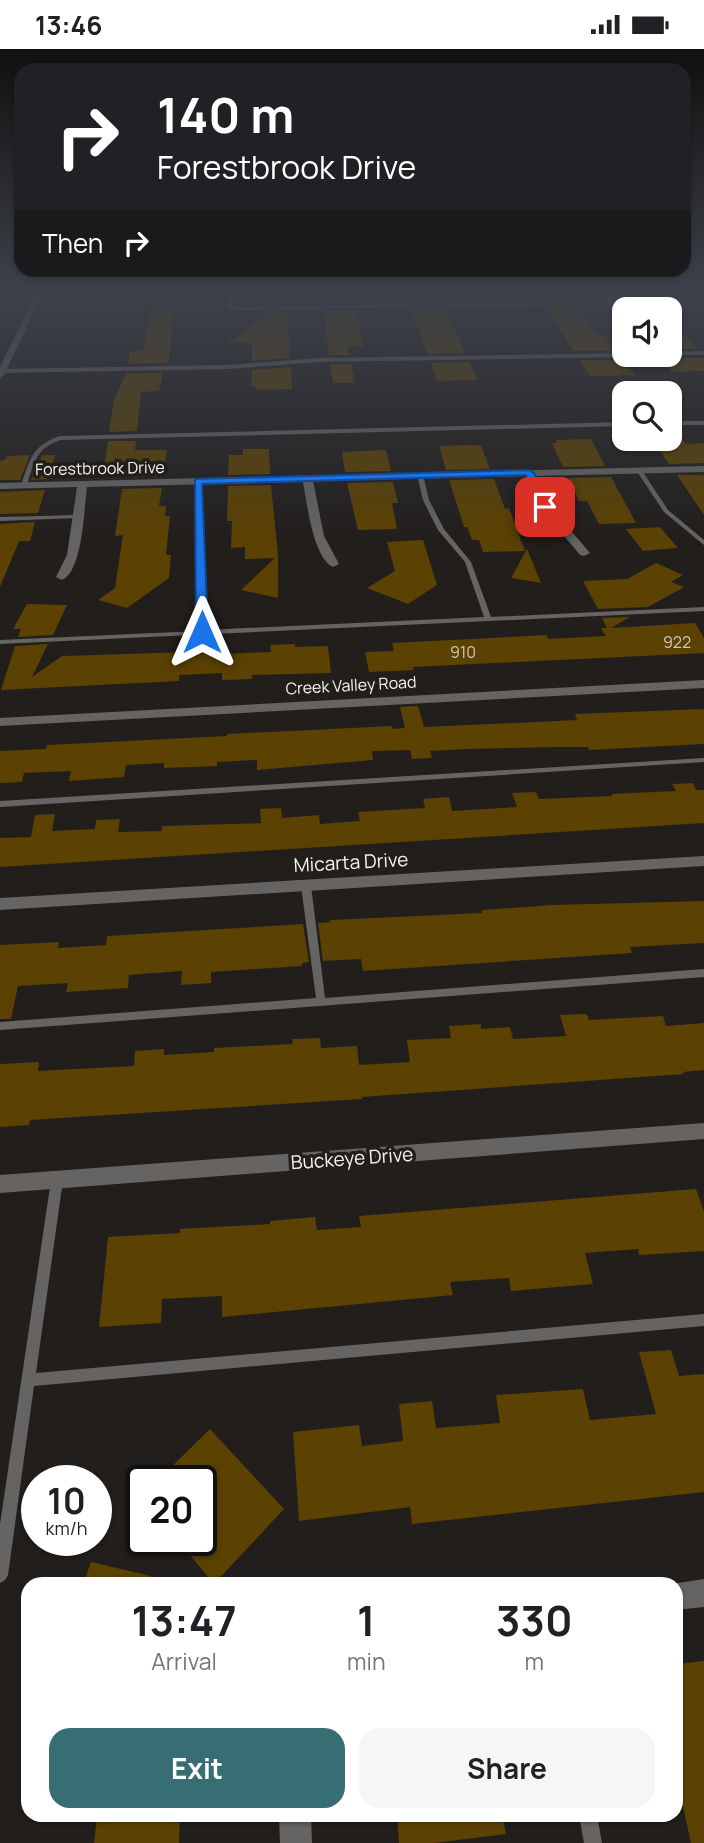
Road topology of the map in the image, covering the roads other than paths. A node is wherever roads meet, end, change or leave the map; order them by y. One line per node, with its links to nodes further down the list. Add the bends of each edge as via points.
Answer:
1 (682, 423): 2 (lane)
2 (704, 423)
3 (612, 425): 11 (lane, via 60,438 36,450)
4 (704, 469): 5 (street, Forestbrook Drive)
5 (639, 470): 6 (street, Forestbrook Drive); 15 (lane, via 666,511)
6 (529, 473): 7 (street, Forestbrook Drive); 16 (street, via 545,507)
7 (420, 475): 8 (street, Forestbrook Drive); 20 (lane, via 441,530 468,562)
8 (307, 478): 9 (street, Forestbrook Drive); 17 (street, via 319,536)
9 (198, 481): 10 (street, Forestbrook Drive); 21 (lane)
10 (82, 484): 11 (street, Forestbrook Drive); 13 (street)
11 (24, 485): 12 (street, Forestbrook Drive)
12 (0, 486)
13 (76, 516): 14 (lane); 18 (street, via 73,555)
14 (0, 519)
15 (704, 544)
16 (584, 553)
17 (333, 564)
18 (62, 577)
19 (704, 609): 20 (lane)
20 (488, 619): 21 (lane)
21 (202, 632): 22 (lane)
22 (0, 642)
23 (704, 684): 24 (street, Creek Valley Road)
24 (0, 722)
25 (704, 760): 26 (lane)
26 (0, 804)
27 (704, 861): 28 (street, Micarta Drive)
28 (306, 886): 29 (street, Micarta Drive); 31 (lane)
29 (0, 904)
30 (704, 973): 31 (lane)
31 (321, 1002): 32 (lane)
32 (0, 1026)
33 (704, 1131): 34 (street, Buckeye Drive)
34 (57, 1180): 35 (street, Buckeye Drive); 37 (lane)
35 (0, 1184)
36 (704, 1321): 37 (lane)
37 (28, 1380): 38 (lane)
38 (0, 1575)
39 (704, 1593): 40 (street)
40 (683, 1595)
41 (295, 1822): 43 (street)
42 (589, 1822): 44 (lane)
43 (296, 1843)
44 (593, 1843)

